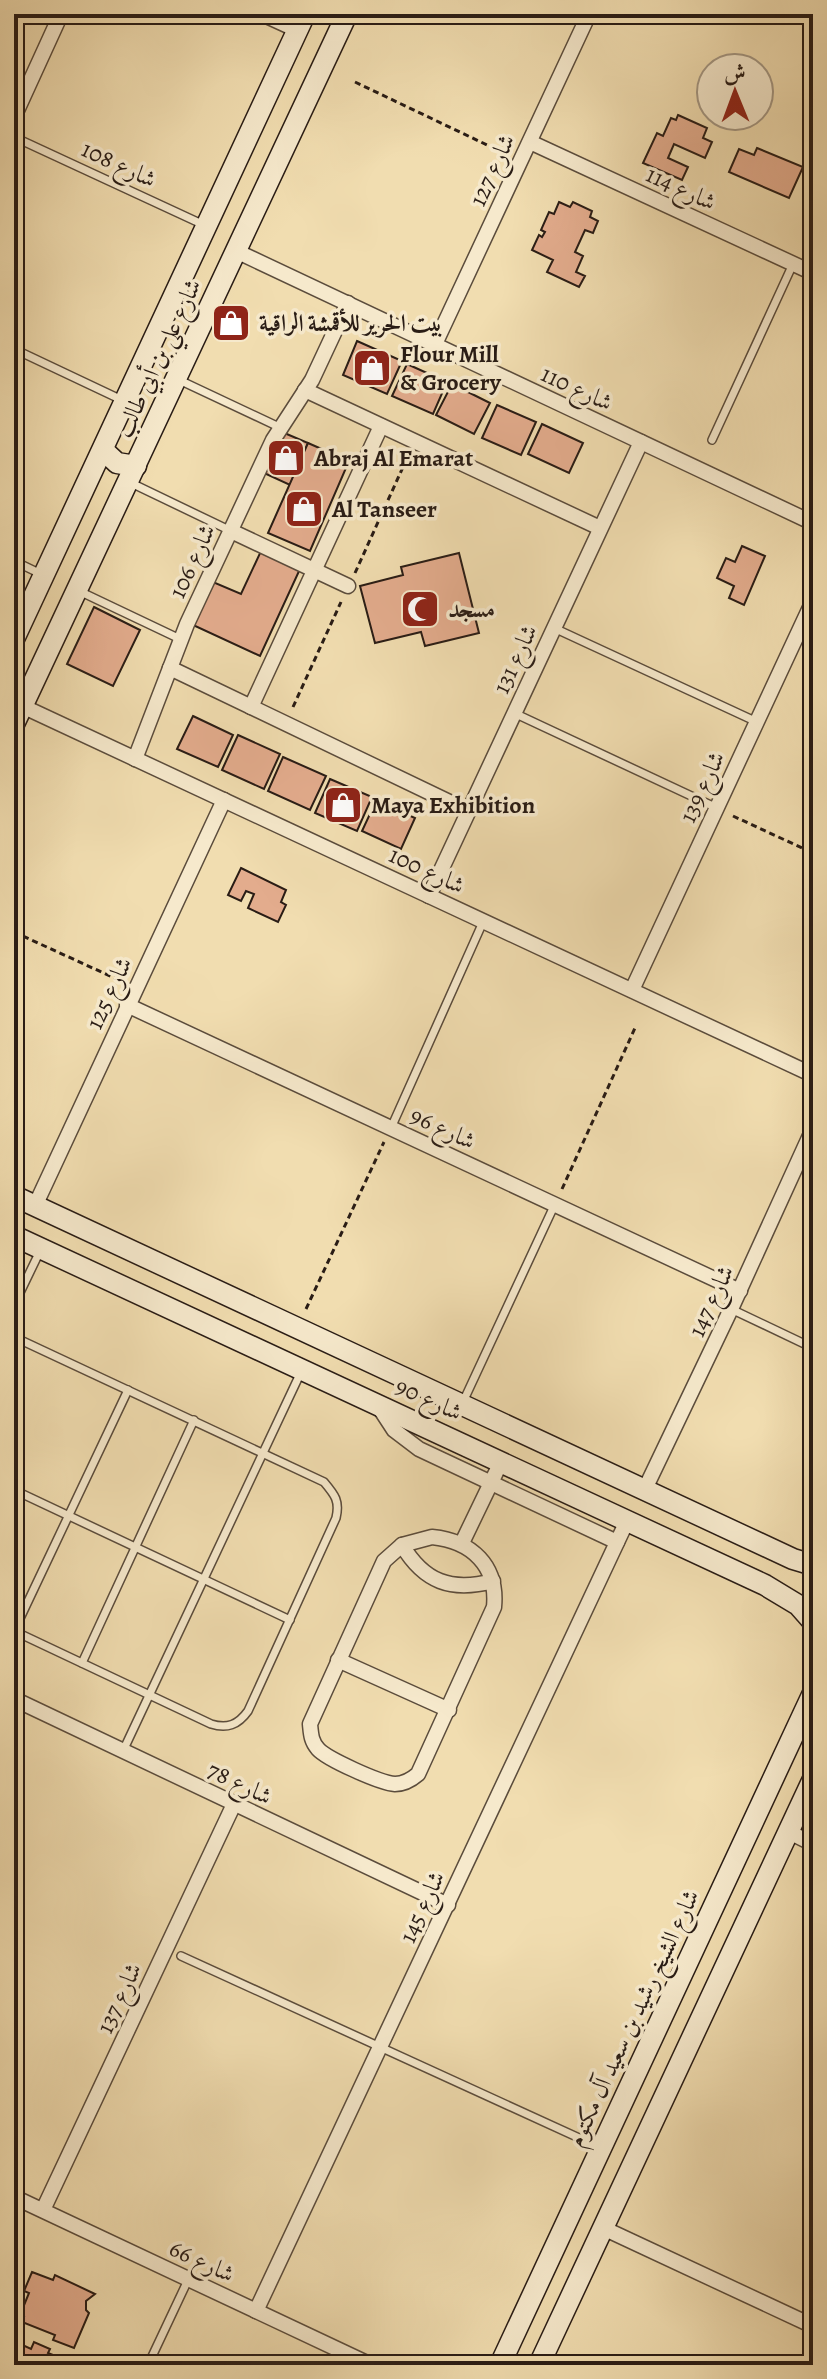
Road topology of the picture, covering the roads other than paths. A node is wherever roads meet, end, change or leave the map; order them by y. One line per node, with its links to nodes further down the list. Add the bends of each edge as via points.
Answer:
1 (61, 14): 6 (street)
2 (262, 14): 5 (street)
3 (347, 14): 10 (street, شارع علي بن أبي طالب)
4 (589, 14): 8 (street, شارع 127)
5 (301, 22): 9 (street, شارع علي بن أبي طالب)
6 (14, 117)
7 (14, 137): 9 (lane, شارع 108)
8 (530, 142): 11 (street, شارع 114); 14 (street, شارع 127)
9 (208, 227): 18 (street, شارع علي بن أبي طالب)
10 (236, 251): 13 (street, شارع 110); 16 (street, شارع علي بن أبي طالب)
11 (793, 264): 12 (street, شارع 114); 21 (lane)
12 (813, 273)
13 (348, 303): 14 (street, شارع 110); 17 (street, شارع 106)
14 (435, 344): 22 (street, شارع 110)
15 (14, 349): 18 (lane)
16 (177, 379): 20 (lane); 24 (street, شارع علي بن أبي طالب)
17 (305, 390): 19 (street); 20 (street, شارع 106)
18 (126, 402): 23 (street, شارع علي بن أبي طالب)
19 (381, 426): 28 (street); 31 (street)
20 (279, 427): 29 (street, شارع 106)
21 (712, 440)
22 (641, 442): 27 (street, شارع 110); 28 (street, شارع 131)
23 (103, 450): 24 (street); 25 (street, شارع علي بن أبي طالب)
24 (132, 474): 26 (street, شارع علي بن أبي طالب); 29 (lane)
25 (77, 503): 26 (street, via 98,505); 32 (street, شارع علي بن أبي طالب)
26 (111, 520): 34 (street, شارع علي بن أبي طالب)
27 (813, 523)
28 (600, 528): 36 (street, شارع 131)
29 (231, 531): 31 (street); 38 (street, شارع 106)
30 (14, 561): 32 (lane)
31 (315, 570): 33 (street); 40 (street)
32 (43, 575): 37 (street, شارع علي بن أبي طالب)
33 (348, 586)
34 (77, 590): 38 (lane); 42 (street, شارع علي بن أبي طالب)
35 (813, 601): 43 (street, شارع 139)
36 (554, 628): 41 (street, شارع 131); 43 (lane)
37 (14, 639)
38 (182, 639): 39 (street, شارع 106)
39 (170, 668): 40 (street); 44 (street, شارع 106)
40 (251, 707): 47 (street)
41 (514, 713): 46 (lane); 47 (street, شارع 131)
42 (18, 715): 44 (street, شارع 100)
43 (757, 722): 46 (street, شارع 139)
44 (135, 759): 45 (street, شارع 100)
45 (224, 800): 48 (street, شارع 100); 51 (street, شارع 125)
46 (717, 808): 50 (street, شارع 139)
47 (468, 811): 48 (street, شارع 131)
48 (429, 896): 49 (street, شارع 100)
49 (484, 921): 50 (street, شارع 100); 53 (lane)
50 (632, 990): 52 (street, شارع 100)
51 (127, 1005): 53 (street, شارع 96); 57 (street, شارع 125)
52 (813, 1075)
53 (391, 1128): 56 (street, شارع 96)
54 (813, 1129): 60 (street, شارع 147)
55 (14, 1196): 57 (street, شارع 90)
56 (555, 1204): 60 (street, شارع 96); 71 (lane)
57 (35, 1206): 65 (street, شارع 90)
58 (14, 1236): 59 (street, شارع 90)
59 (42, 1249): 61 (lane); 66 (street, شارع 90)
60 (740, 1291): 62 (street, شارع 147)
61 (14, 1305)
62 (731, 1309): 64 (lane); 76 (street, شارع 147)
63 (14, 1337): 68 (lane)
64 (813, 1348)
65 (364, 1359): 67 (street, شارع 90); 69 (street, via 369,1379)
66 (302, 1370): 69 (street, شارع 90); 73 (lane)
67 (391, 1371): 70 (street, via 376,1384); 71 (street, شارع 90)
68 (128, 1390): 72 (lane); 78 (lane)
69 (352, 1393): 70 (street, شارع 90)
70 (376, 1404): 74 (street, شارع 90); 75 (street, via 405,1440)
71 (462, 1404): 76 (street, شارع 90)
72 (194, 1420): 73 (lane); 84 (lane)
73 (263, 1453): 87 (lane); 89 (lane, via 324,1482 339,1506)
74 (501, 1462): 75 (street); 79 (street, شارع 90)
75 (491, 1483): 81 (street); 82 (street)
76 (645, 1489): 80 (street, شارع 90)
77 (14, 1490): 78 (lane)
78 (68, 1516): 84 (lane); 91 (lane)
79 (627, 1521): 81 (street, شارع 145); 85 (street, شارع 90)
80 (730, 1529): 85 (street, via 736,1535 736,1552); 86 (street, شارع 90)
81 (617, 1542): 105 (street, شارع 145)
82 (462, 1543): 83 (street, via 432,1537); 88 (street)
83 (402, 1545): 88 (street, via 417,1566 440,1581 457,1586); 92 (street, via 384,1561)
84 (135, 1548): 87 (lane); 93 (lane)
85 (713, 1561): 90 (street, شارع 90, via 781,1594)
86 (813, 1565)
87 (204, 1580): 89 (lane); 95 (lane)
88 (493, 1581): 97 (street, via 494,1607)
89 (290, 1620): 95 (lane, via 248,1711 232,1726 211,1724)
90 (813, 1622)
91 (14, 1631): 93 (lane)
92 (338, 1660): 97 (street); 97 (street, via 310,1724 311,1736 324,1754 385,1782 397,1784 418,1774)
93 (82, 1663): 95 (lane)
94 (813, 1693): 103 (street, شارع الشيخ رشيد بن سعيد آل مكتوم)
95 (149, 1695): 98 (lane)
96 (14, 1699): 98 (street, شارع 78)
97 (449, 1710)
98 (123, 1751): 100 (street, شارع 78)
99 (813, 1779): 101 (street)
100 (234, 1804): 105 (street, شارع 78); 110 (street, شارع 137)
101 (789, 1832): 102 (street); 104 (street)
102 (813, 1844)
103 (733, 1865): 104 (street, via 750,1883); 108 (street, شارع الشيخ رشيد بن سعيد آل مكتوم)
104 (766, 1879): 111 (street)
105 (448, 1905): 107 (street, شارع 145)
106 (181, 1956): 107 (lane)
107 (380, 2047): 108 (lane); 113 (street, شارع 145)
108 (601, 2148): 117 (street, شارع الشيخ رشيد بن سعيد آل مكتوم)
109 (14, 2197): 110 (street, شارع 66)
110 (43, 2210): 112 (street, شارع 66)
111 (603, 2228): 114 (street); 118 (street)
112 (189, 2279): 113 (street, شارع 66); 115 (lane)
113 (256, 2311): 116 (street, شارع 66)
114 (813, 2326)
115 (148, 2365)
116 (371, 2365)
117 (500, 2365)
118 (539, 2365)

